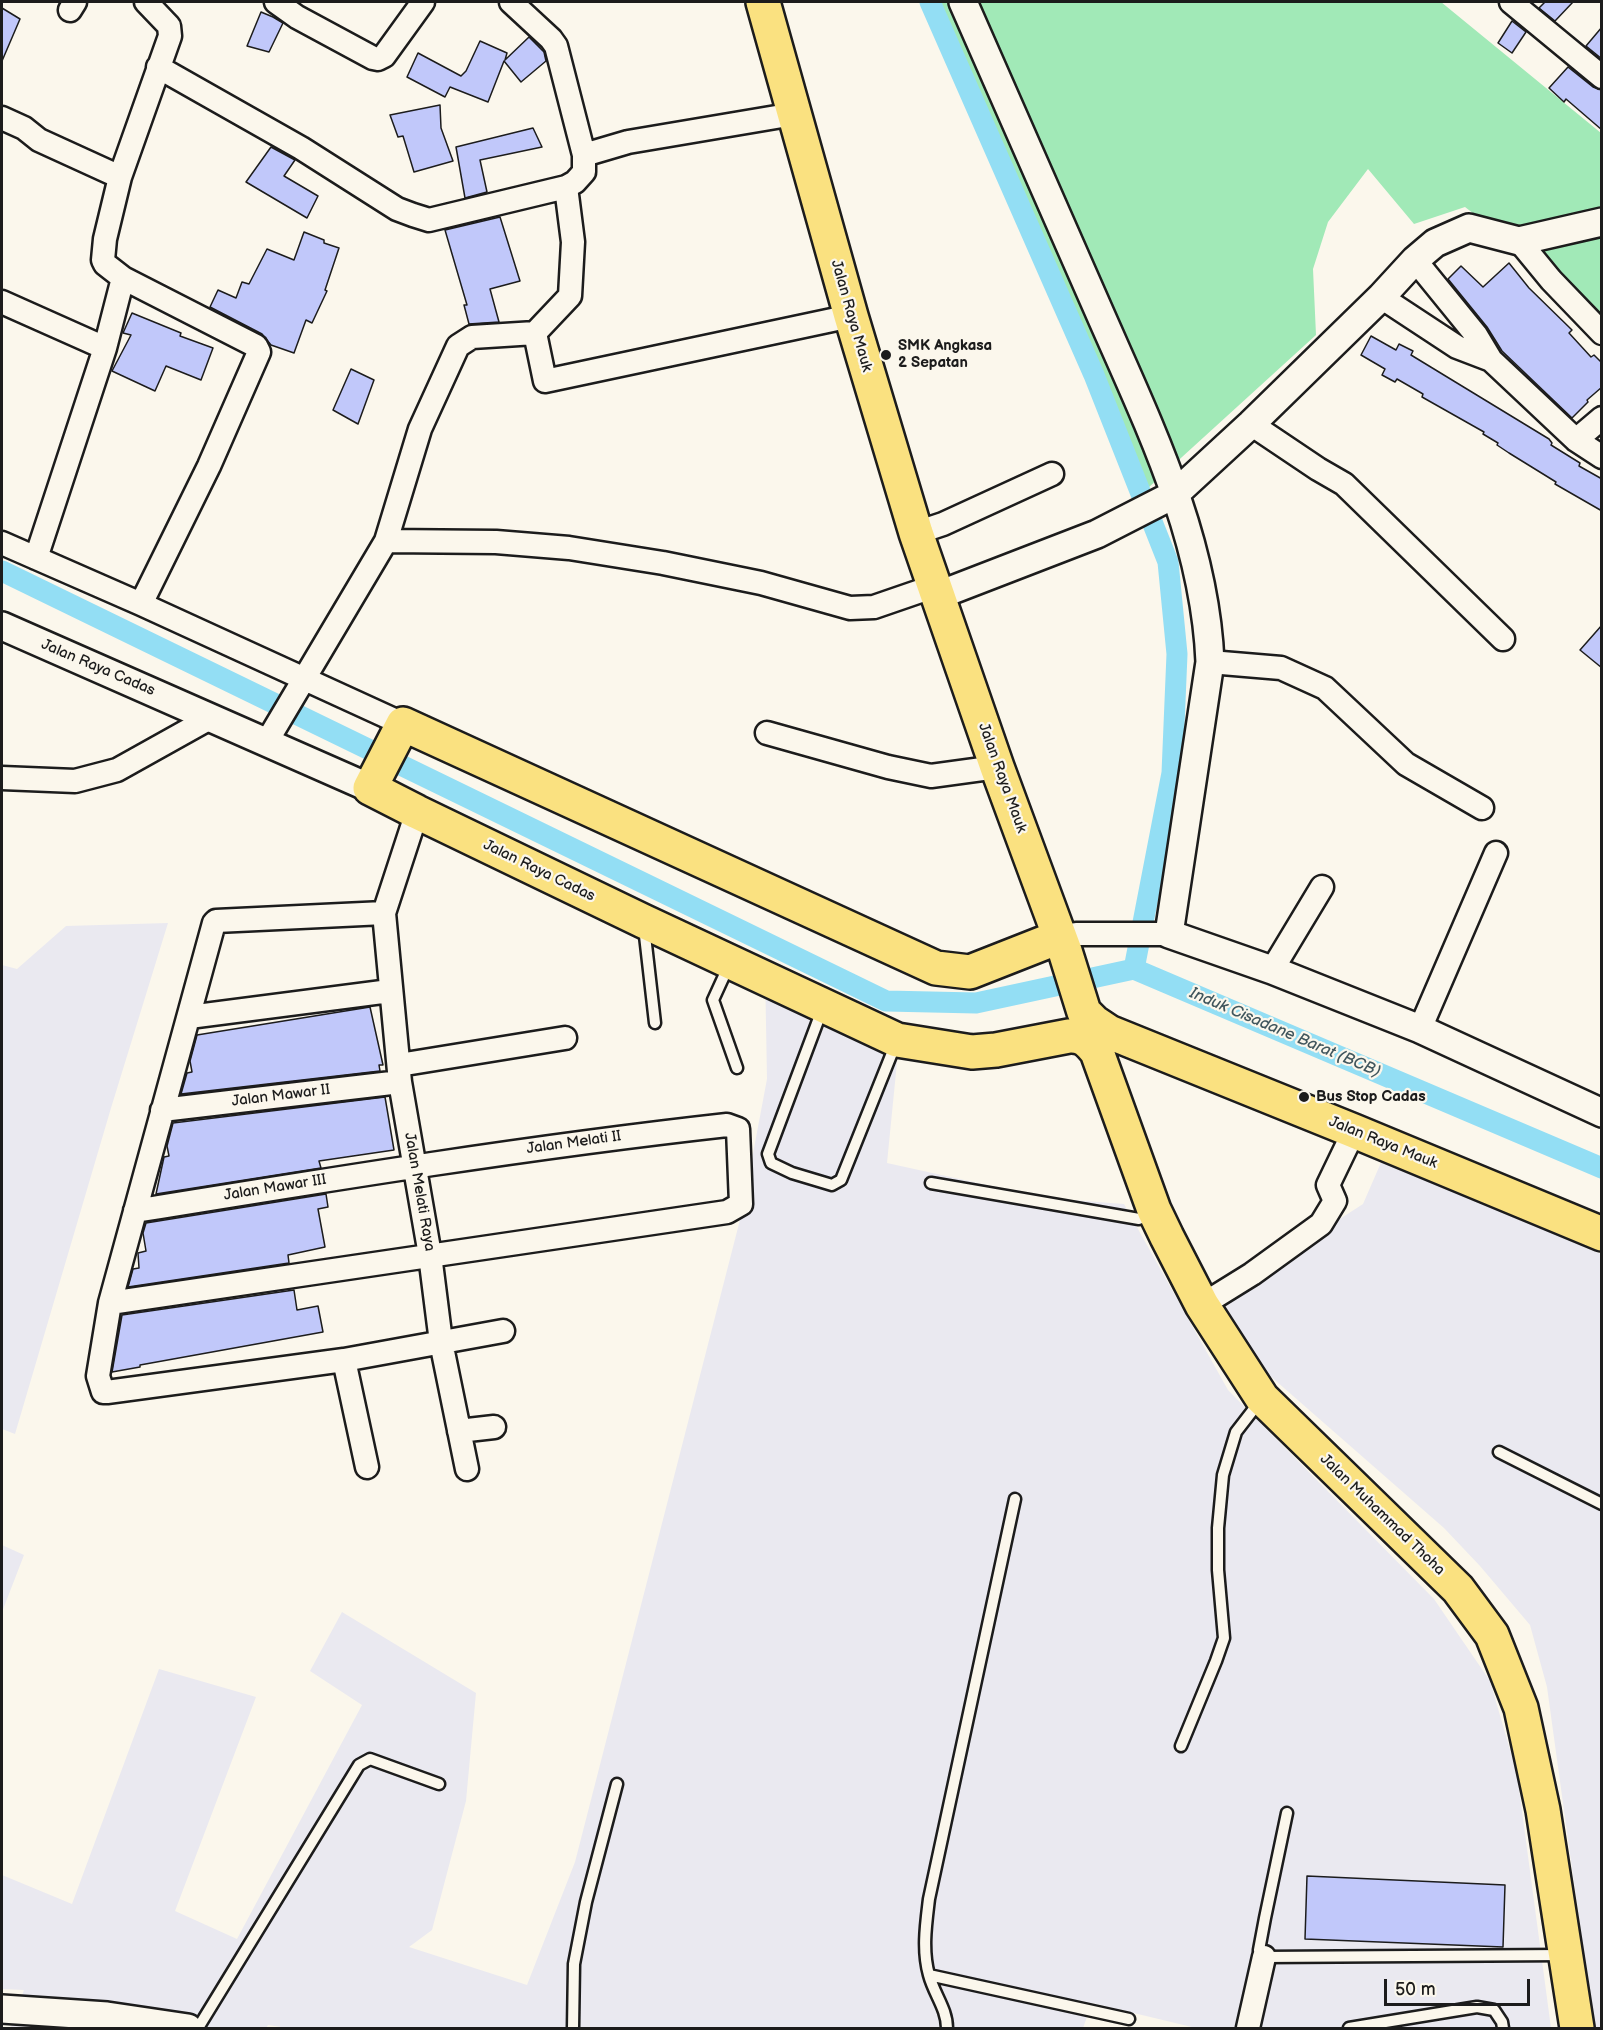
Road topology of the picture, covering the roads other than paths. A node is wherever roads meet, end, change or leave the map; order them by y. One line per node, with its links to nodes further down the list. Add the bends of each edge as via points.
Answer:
1 (146, 2): 8 (street, via 169,26 170,36)
2 (276, 2): 3 (street, via 378,59)
3 (423, 2)
4 (511, 2): 12 (street, via 556,46)
5 (763, 2): 10 (main road, Jalan Raya Mauk)
6 (963, 2): 31 (street, via 1136,396)
7 (1511, 2): 9 (street)
8 (158, 67): 13 (street); 14 (street, via 301,148 397,209 429,220)
9 (1602, 77)
10 (794, 114): 12 (street, via 628,142); 21 (main road, Jalan Raya Mauk)
11 (2, 117): 13 (street, via 39,140)
12 (584, 155): 14 (street, via 584,172)
13 (120, 177): 18 (street, via 103,256 105,264)
14 (566, 187): 22 (street, via 573,242 570,296)
15 (1602, 222): 16 (street)
16 (1519, 241): 17 (street, via 1469,228 1435,243); 23 (street)
17 (1414, 260): 19 (street); 25 (street, via 1476,335)
18 (123, 278): 24 (street); 37 (street, via 256,346 259,352 209,466)
19 (1380, 297): 25 (street, via 1457,347); 27 (street)
20 (2, 302): 24 (street)
21 (851, 316): 22 (street, via 545,381); 32 (main road, Jalan Raya Mauk)
22 (535, 333): 33 (street, via 472,337 458,346 420,429)
23 (1602, 333)
24 (105, 348): 35 (street)
25 (1491, 360): 28 (street)
26 (1602, 418): 28 (street)
27 (1251, 424): 31 (street); 39 (street, via 1344,484)
28 (1576, 440): 29 (street)
29 (1602, 457)
30 (1052, 474): 32 (street)
31 (1167, 498): 36 (street, via 1097,534); 40 (street, via 1203,593)
32 (916, 533): 36 (main road, Jalan Raya Mauk)
33 (386, 541): 36 (street, via 496,542 569,548 761,583 850,608 874,607); 41 (street)
34 (2, 543): 35 (street)
35 (36, 558): 37 (street)
36 (937, 590): 46 (main road, Jalan Raya Mauk)
37 (141, 604): 41 (street)
38 (2, 626): 42 (street, Jalan Raya Cadas)
39 (1503, 639)
40 (1210, 662): 49 (street, via 1281,668 1325,688 1406,764); 55 (street)
41 (301, 683): 43 (street); 44 (street)
42 (212, 717): 44 (street, Jalan Raya Cadas); 47 (street, via 117,770 75,781)
43 (400, 730): 48 (main road); 56 (main road, via 936,968 970,972)
44 (271, 732): 48 (street, Jalan Raya Cadas)
45 (767, 733): 46 (street, via 931,776)
46 (997, 767): 56 (main road, Jalan Raya Mauk)
47 (2, 778)
48 (374, 781): 50 (main road, Jalan Raya Cadas)
49 (1482, 808)
50 (417, 812): 53 (street); 54 (main road, Jalan Raya Cadas)
51 (1496, 853): 64 (street)
52 (1322, 887): 58 (street)
53 (384, 913): 59 (street, Jalan Melati Raya); 61 (street, via 216,921)
54 (643, 921): 57 (main road, Jalan Raya Cadas); 62 (lane)
55 (1159, 934): 56 (street); 58 (street)
56 (1067, 941): 63 (main road, Jalan Raya Mauk)
57 (730, 962): 60 (main road, Jalan Raya Cadas); 67 (lane, via 713,1000)
58 (1272, 970): 64 (street)
59 (390, 991): 61 (street); 68 (street, Jalan Melati Raya)
60 (824, 1007): 66 (main road, Jalan Raya Cadas); 66 (lane, via 768,1154 771,1163 792,1173 832,1185 841,1180)
61 (189, 1017): 69 (street)
62 (655, 1023)
63 (1086, 1026): 66 (main road, Jalan Raya Cadas, via 1076,1036 972,1052); 71 (main road, Jalan Raya Mauk, via 1094,1022 1109,1032); 74 (main road, Jalan Muhammad Thoha)
64 (1420, 1029): 70 (street)
65 (565, 1038): 68 (street, Jalan Mawar II)
66 (897, 1040)
67 (737, 1068)
68 (399, 1074): 69 (street, Jalan Mawar II); 72 (street, Jalan Melati Raya)
69 (162, 1110): 75 (street)
70 (1602, 1113)
71 (1354, 1131): 76 (main road, Jalan Raya Mauk); 79 (street, via 1328,1185 1335,1201 1321,1224)
72 (414, 1165): 75 (street, Jalan Mawar III); 77 (street, Jalan Melati Raya); 77 (street, Jalan Melati II, via 727,1125 738,1129 741,1203 727,1212)
73 (932, 1183): 74 (lane, via 1139,1219)
74 (1154, 1210): 79 (main road, Jalan Muhammad Thoha)
75 (135, 1211): 78 (street)
76 (1602, 1234)
77 (430, 1255): 78 (street); 81 (street, Jalan Melati Raya)
78 (110, 1303): 82 (street, via 98,1376 104,1392)
79 (1202, 1305): 83 (main road, Jalan Muhammad Thoha)
80 (503, 1331): 81 (street)
81 (441, 1342): 82 (street); 85 (street, Jalan Melati Raya)
82 (344, 1360): 87 (street)
83 (1262, 1398): 91 (lane, via 1236,1432 1223,1475 1218,1570 1224,1638); 95 (main road, Jalan Muhammad Thoha, via 1458,1589 1492,1635 1521,1708 1543,1810)
84 (494, 1427): 85 (street)
85 (459, 1431): 88 (street, Jalan Melati Raya)
86 (1499, 1452): 90 (lane)
87 (367, 1467)
88 (467, 1468)
89 (1015, 1499): 97 (lane, via 929,1899 924,1939)
90 (1602, 1504)
91 (1181, 1746)
92 (439, 1784): 101 (lane, via 370,1759 359,1765)
93 (616, 1784): 102 (lane, via 574,1964)
94 (1287, 1813): 96 (lane, via 1259,1950)
95 (1566, 1955): 96 (lane); 107 (main road, Jalan Muhammad Thoha)
96 (1264, 1957): 104 (street)
97 (929, 1975): 99 (lane); 103 (lane)
98 (2, 2009): 100 (street, via 107,2016)
99 (1129, 2019)
100 (188, 2028)
101 (198, 2028)
102 (573, 2028)
103 (948, 2028)
104 (1248, 2028)
105 (1349, 2028): 106 (lane, via 1477,2007 1494,2010)
106 (1503, 2028)
107 (1577, 2028)

